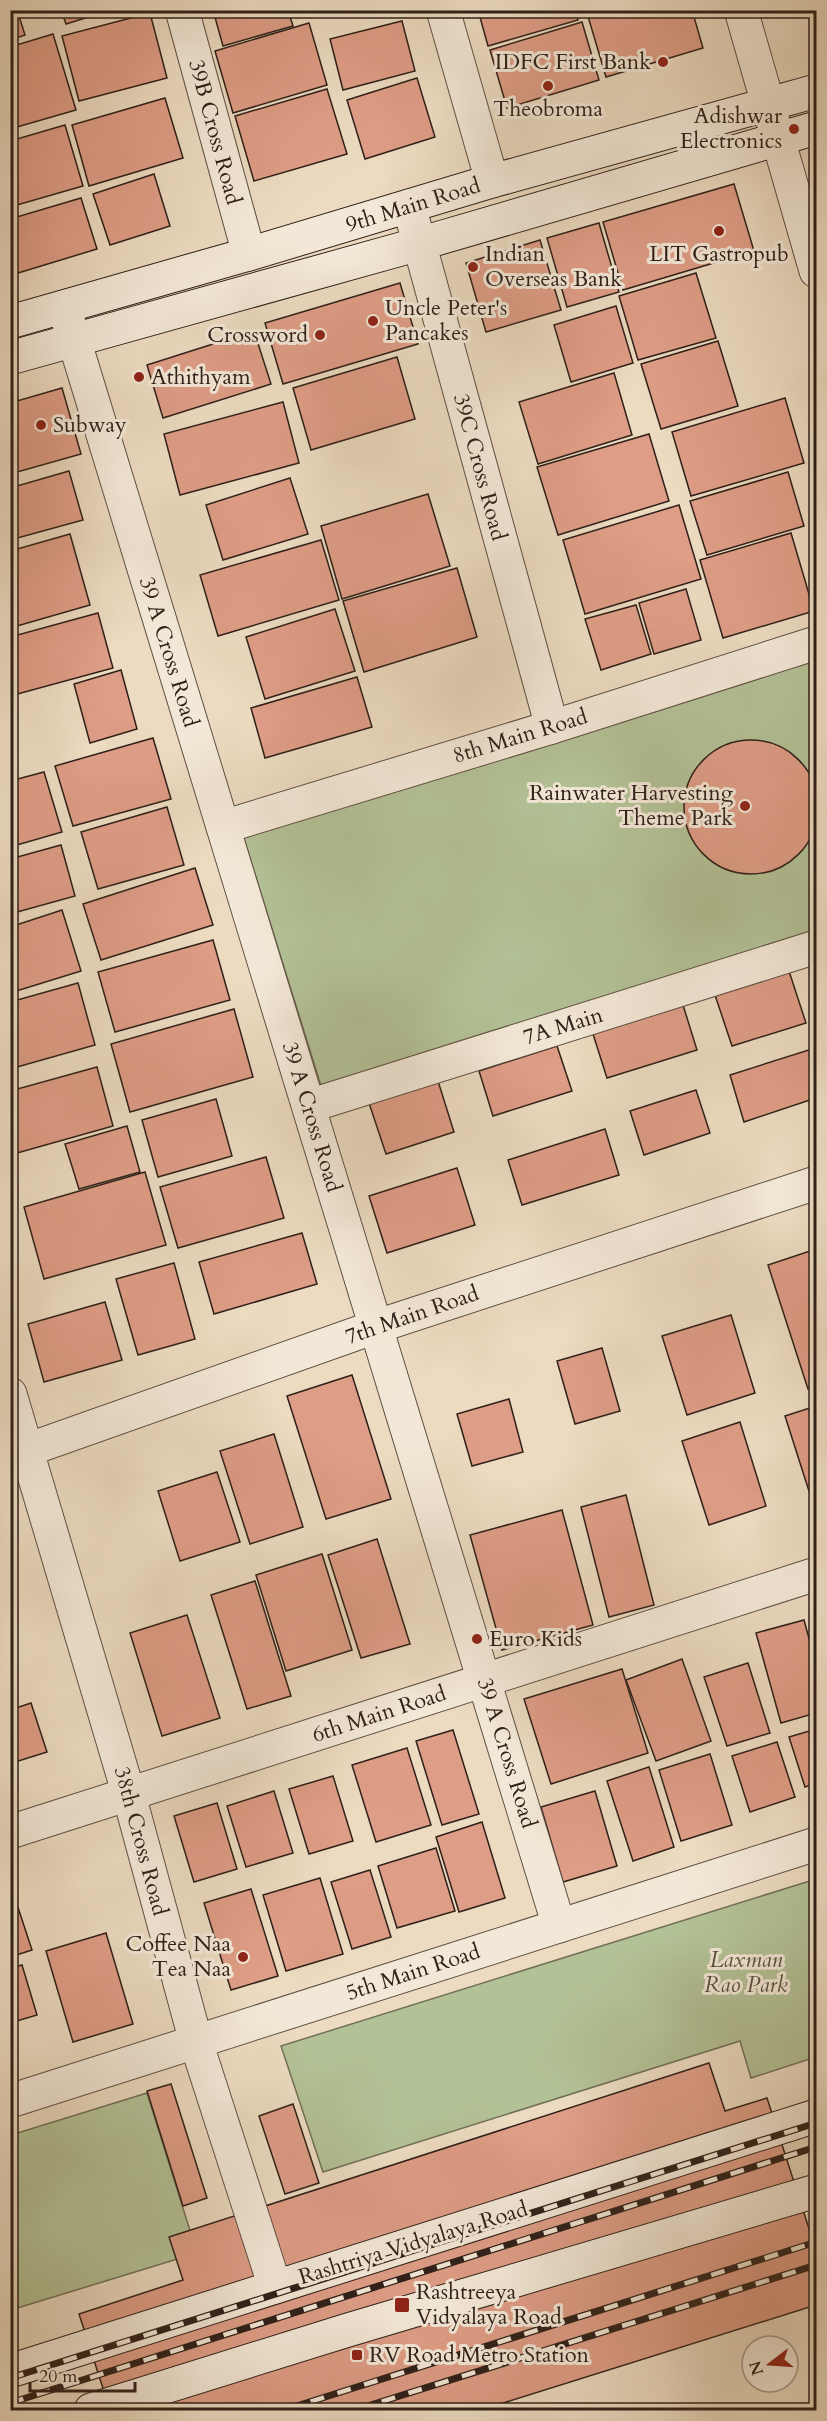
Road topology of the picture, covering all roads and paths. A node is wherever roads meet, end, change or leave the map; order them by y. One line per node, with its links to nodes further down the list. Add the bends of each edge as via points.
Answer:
1 (182, 10): 11 (street, 39B Cross Road)
2 (443, 10): 8 (street)
3 (741, 10): 5 (street)
4 (816, 91): 5 (street, 9th Main Road)
5 (769, 105): 7 (street); 8 (street, 9th Main Road)
6 (816, 128): 7 (street, 9th Main Road)
7 (778, 139): 10 (street, 9th Main Road); 12 (street)
8 (492, 181): 9 (street, 9th Main Road)
9 (409, 206): 10 (street, 39C Cross Road); 11 (street, 9th Main Road)
10 (419, 244): 15 (street, 9th Main Road); 18 (street, 39C Cross Road)
11 (249, 254): 13 (street, 9th Main Road)
12 (816, 271)
13 (64, 307): 14 (street, 9th Main Road); 15 (street, 39 A Cross Road)
14 (10, 322)
15 (74, 340): 16 (street, 9th Main Road); 19 (street, 39 A Cross Road)
16 (10, 358)
17 (816, 643): 18 (street, 8th Main Road)
18 (552, 727): 19 (street, 8th Main Road)
19 (223, 827): 21 (street, 39 A Cross Road)
20 (816, 946): 21 (street, 7A Main)
21 (309, 1106): 23 (street, 39 A Cross Road)
22 (816, 1183): 23 (street, 7th Main Road)
23 (375, 1327): 25 (street, 7th Main Road); 27 (street, 39 A Cross Road)
24 (10, 1394): 25 (street, 38th Cross Road)
25 (19, 1453): 28 (street, 38th Cross Road)
26 (816, 1574): 27 (street, 6th Main Road)
27 (484, 1681): 28 (street, 6th Main Road); 31 (street, 39 A Cross Road)
28 (129, 1795): 29 (street, 6th Main Road); 32 (street, 38th Cross Road)
29 (10, 1832)
30 (816, 1844): 31 (street, 5th Main Road)
31 (559, 1926): 32 (street, 5th Main Road)
32 (196, 2042): 33 (street, 5th Main Road); 36 (street, 38th Cross Road)
33 (10, 2101)
34 (816, 2116): 36 (street, Rashtriya Vidyalaya Road)
35 (816, 2191): 38 (street)
36 (275, 2287): 37 (street, Rashtriya Vidyalaya Road)
37 (10, 2371)
38 (91, 2410)

